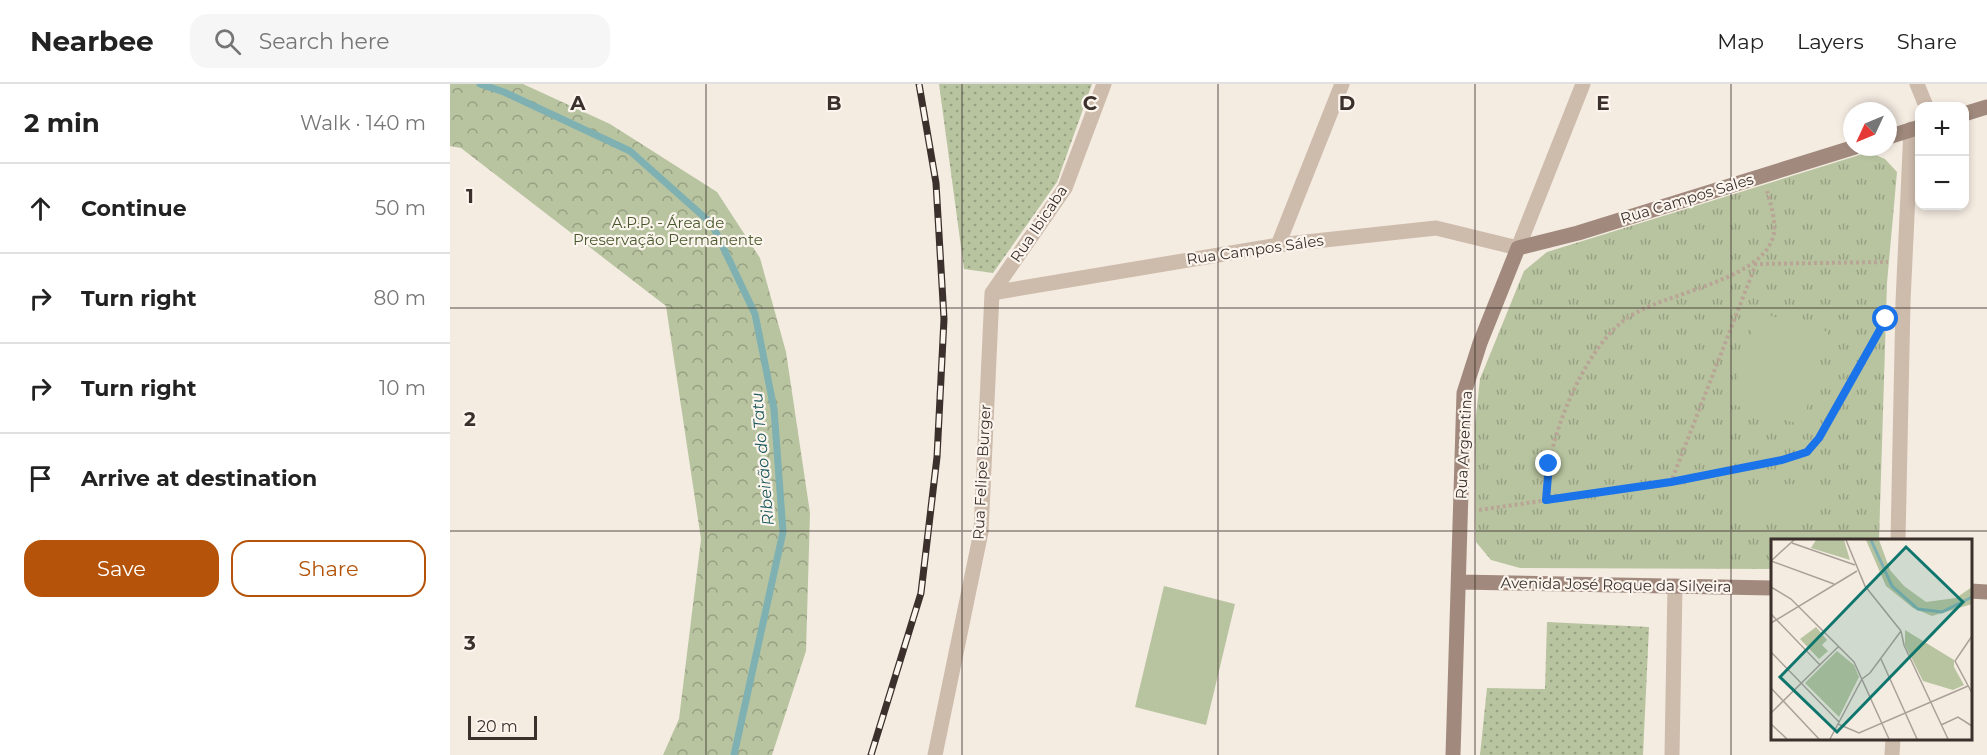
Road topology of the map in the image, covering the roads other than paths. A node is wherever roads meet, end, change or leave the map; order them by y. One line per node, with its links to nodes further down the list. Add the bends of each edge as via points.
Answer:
1 (1104, 84): 13 (street, Rua Ibicaba, via 1065,188)
2 (1342, 84): 11 (street)
3 (1583, 84): 12 (street, Rua Argentina)
4 (1917, 84): 5 (street)
5 (1924, 102)
6 (1987, 107): 7 (street)
7 (1969, 113)
8 (1915, 128): 9 (street); 14 (street, via 1903,302)
9 (1897, 134)
10 (1843, 151): 12 (street, Rua Campos Sales)
11 (1278, 244): 12 (street, Rua Campos Sáles, via 1436,228); 13 (street, Rua Campos Sáles)
12 (1518, 248): 15 (street, Rua Argentina, via 1464,393)
13 (992, 293): 21 (street, Rua Felipe Burger, via 981,532)
14 (1898, 539)
15 (1459, 582): 16 (street, Avenida José Roque da Silveira); 22 (street, Rua Argentina)
16 (1675, 586): 17 (street, Avenida José Roque da Silveira); 23 (street)
17 (1771, 588)
18 (1972, 591): 19 (street)
19 (1987, 592)
20 (1893, 740): 24 (street)
21 (934, 755)
22 (1453, 755)
23 (1672, 755)
24 (1892, 755)

